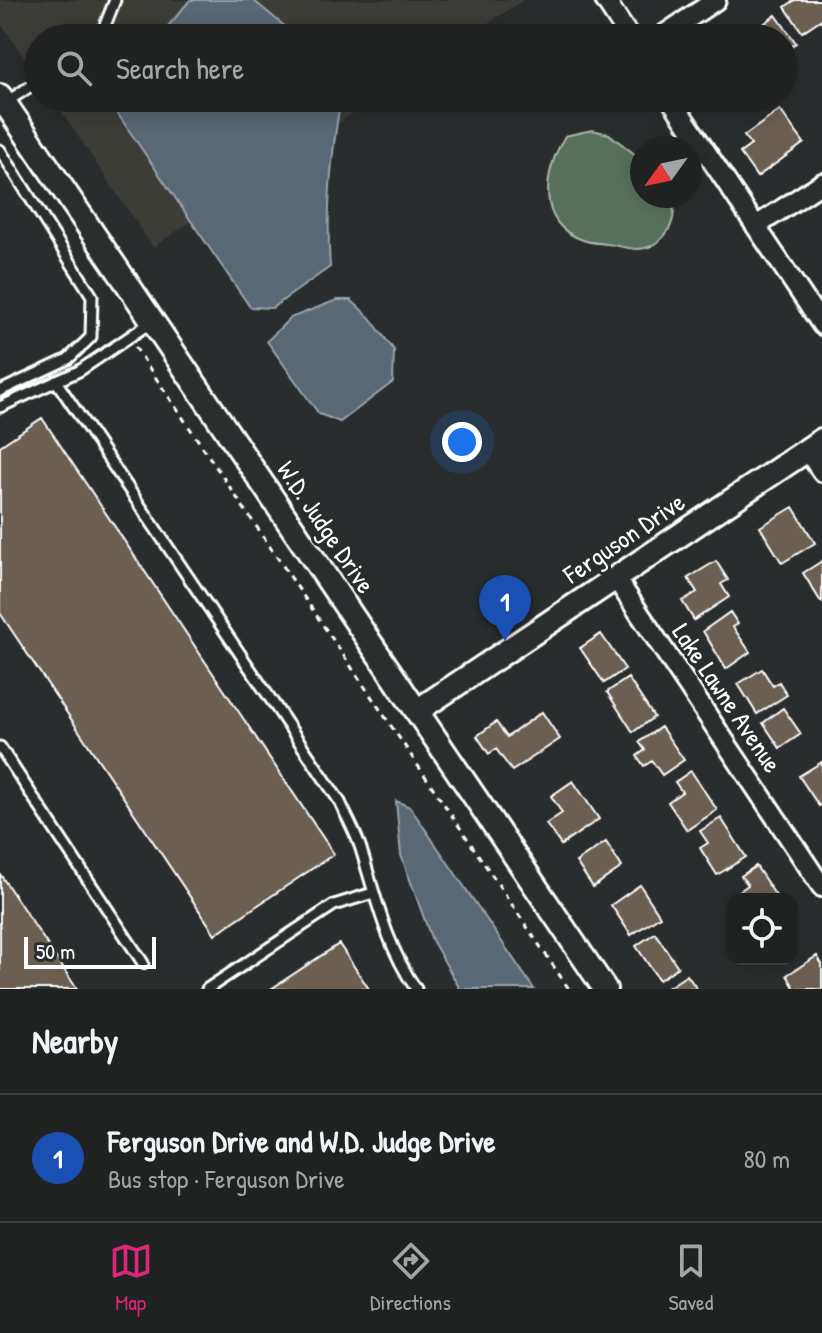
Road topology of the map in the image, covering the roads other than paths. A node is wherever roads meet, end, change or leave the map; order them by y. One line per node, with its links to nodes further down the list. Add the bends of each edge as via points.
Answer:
1 (115, 0): 4 (lane)
2 (605, 0): 5 (street)
3 (716, 0): 6 (street)
4 (106, 24)
5 (621, 24)
6 (680, 24)
7 (24, 88): 8 (lane)
8 (2, 100): 13 (street, W.D. Judge Drive)
9 (679, 112): 12 (street)
10 (0, 150): 16 (lane, via 92,296 91,337 68,359)
11 (822, 183): 12 (street)
12 (756, 226): 14 (street)
13 (153, 321): 15 (lane); 21 (street, W.D. Judge Drive)
14 (822, 325)
15 (56, 381): 17 (lane); 24 (lane, via 340,802 360,845)
16 (0, 391)
17 (0, 407)
18 (814, 445): 19 (street); 20 (street, Ferguson Drive)
19 (822, 472)
20 (615, 577): 21 (street, Ferguson Drive); 23 (street, Lake Lawne Avenue)
21 (417, 711): 28 (street, W.D. Judge Drive)
22 (0, 747): 25 (lane)
23 (822, 887)
24 (373, 893): 26 (lane, via 334,905); 27 (lane, via 385,933)
25 (143, 963)
26 (207, 989)
27 (416, 989)
28 (605, 989)

